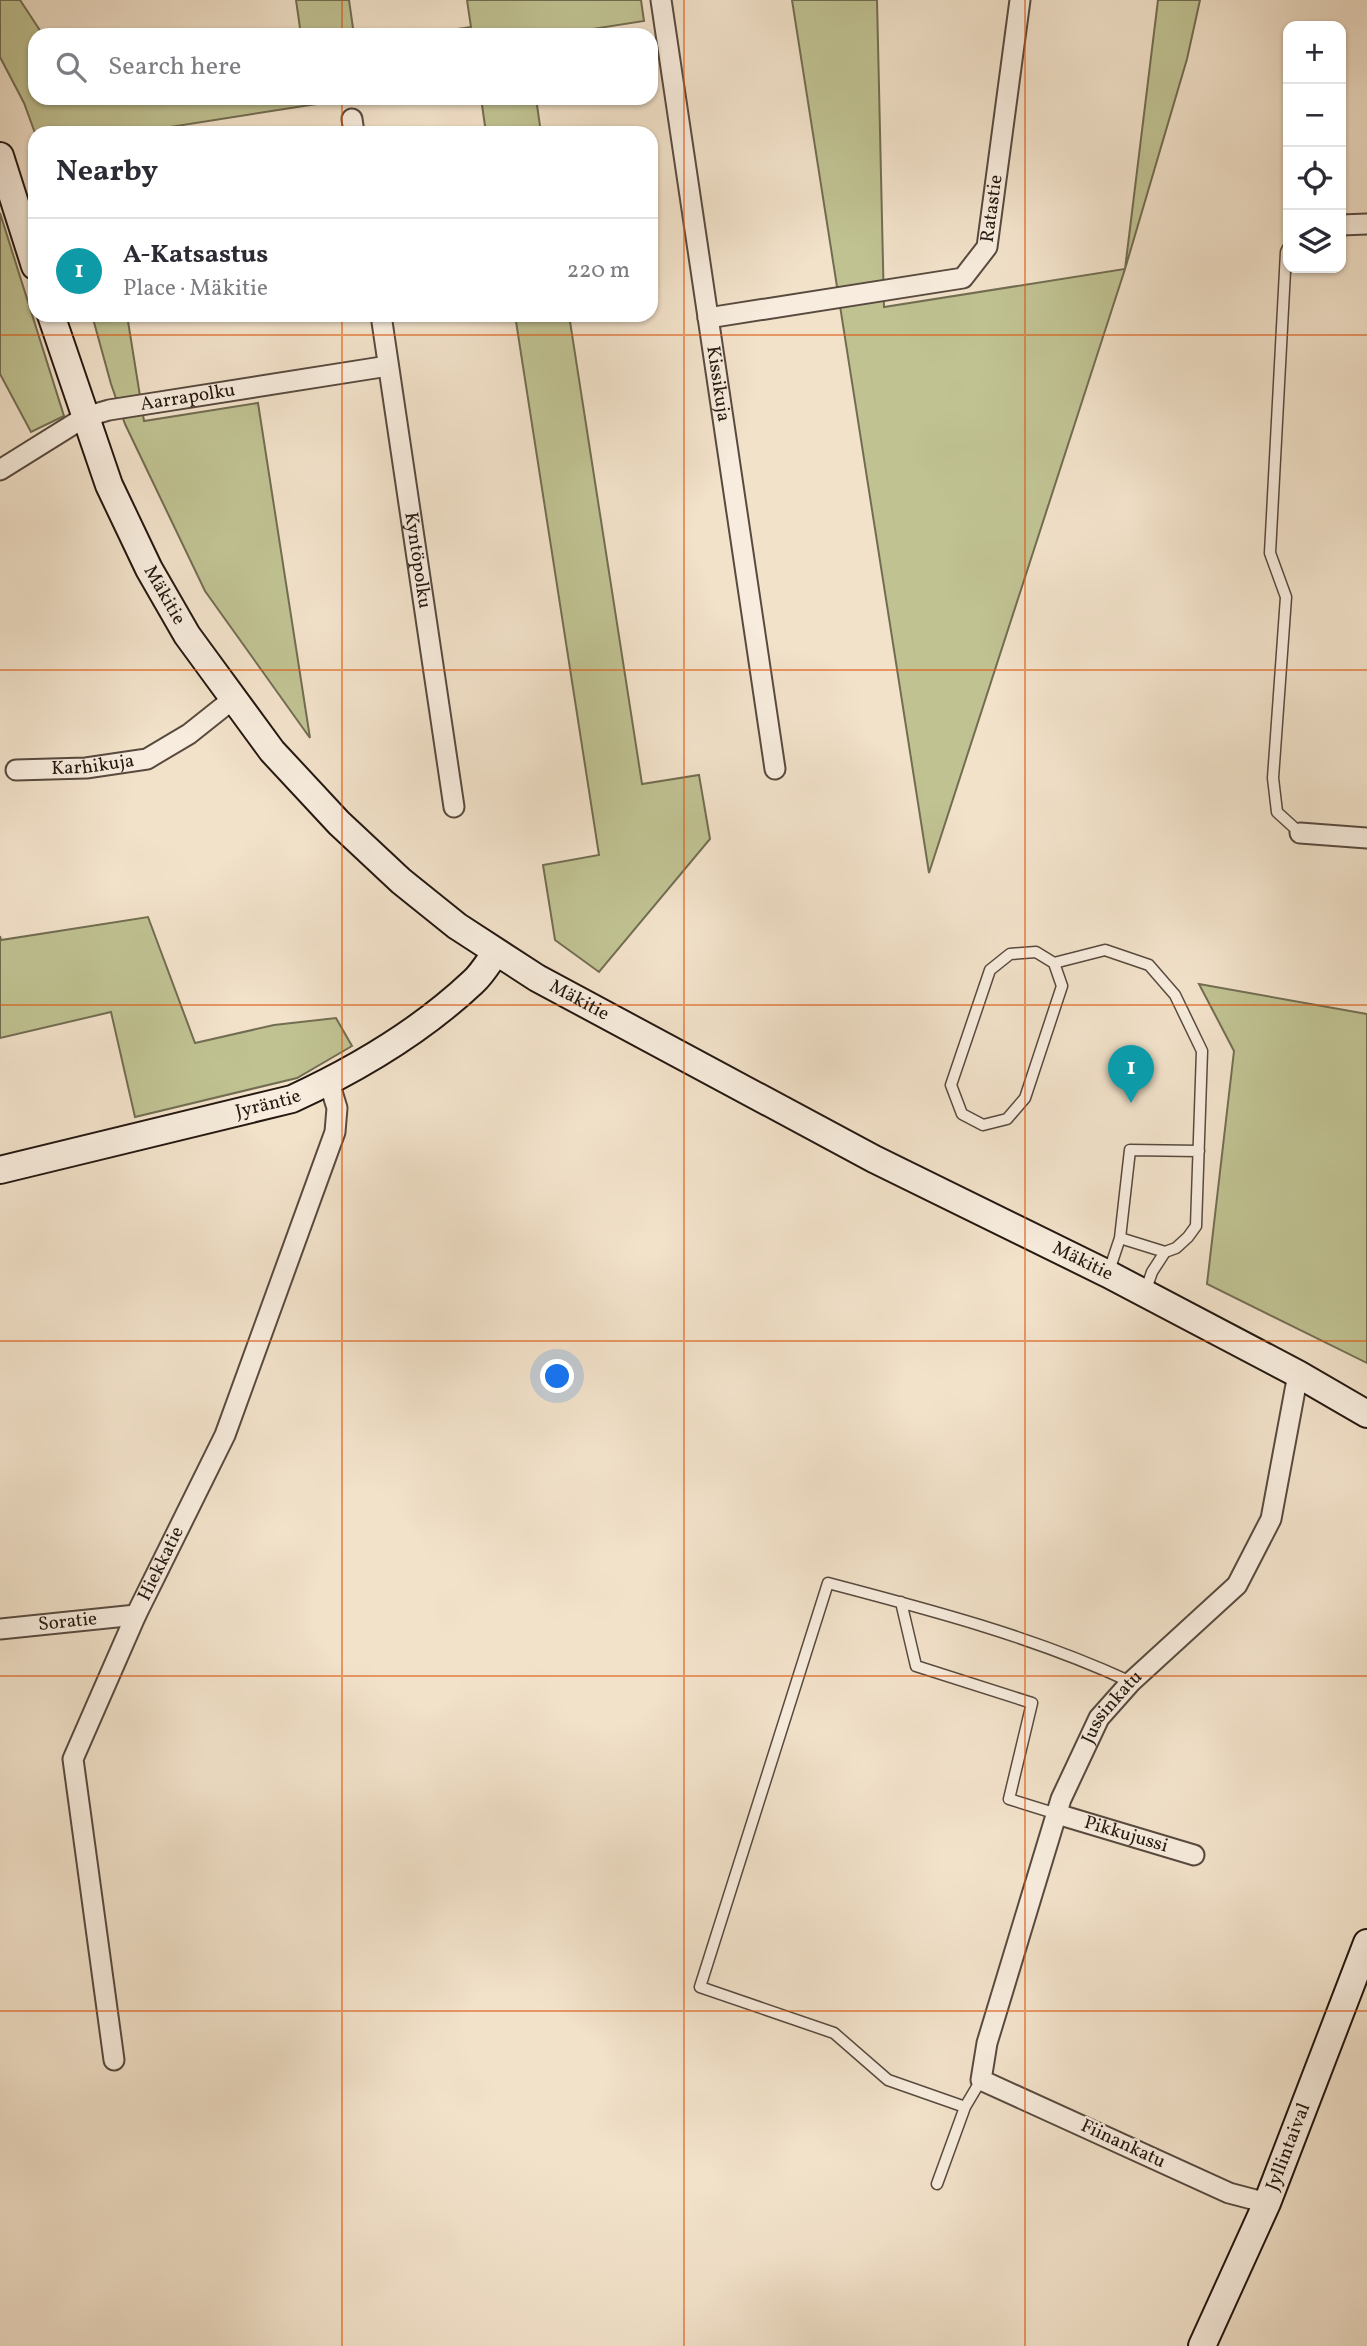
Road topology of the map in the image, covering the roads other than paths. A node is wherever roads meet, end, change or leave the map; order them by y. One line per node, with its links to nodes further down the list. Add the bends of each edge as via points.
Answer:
1 (661, 0): 8 (street, Kissikuja)
2 (1020, 0): 8 (street, Ratastie, via 987,247 963,278)
3 (0, 156): 6 (street)
4 (1367, 224): 5 (street)
5 (1346, 225)
6 (28, 244)
7 (1285, 273): 18 (lane, via 1270,553 1286,597 1273,778 1277,811)
8 (708, 318): 15 (street, Kissikuja)
9 (53, 322): 12 (street, Mäkitie)
10 (382, 322): 11 (street, Kyntöpolku)
11 (388, 366): 12 (street, Aarrapolku, via 158,401); 17 (street, Kyntöpolku)
12 (85, 417): 13 (street, Aarrapolku); 14 (street, Mäkitie, via 109,485 149,569 187,635)
13 (0, 470)
14 (233, 699): 16 (street, Karhikuja, via 189,734 147,759 86,768); 20 (street, Mäkitie, via 272,751 339,823 410,888)
15 (775, 768)
16 (16, 770)
17 (454, 807)
18 (1300, 833): 19 (street)
19 (1367, 838)
20 (496, 952): 22 (street, Jyräntie, via 475,981 433,1014); 27 (street, Mäkitie, via 862,1152)
21 (1054, 963): 21 (lane, via 1036,952 1010,954 990,970 951,1085 962,1114 982,1125 1007,1119 1025,1098 1062,986); 23 (lane, via 1104,950 1149,965 1175,995 1202,1051)
22 (329, 1082): 24 (street, Jyräntie, via 292,1099); 32 (street, Hiekkatie, via 337,1108 335,1132 265,1330 225,1435)
23 (1199, 1150): 25 (lane, via 1130,1150); 26 (lane, via 1196,1226 1176,1248)
24 (0, 1170)
25 (1120, 1238): 26 (lane); 27 (lane)
26 (1165, 1252): 28 (lane)
27 (1108, 1274): 28 (street, Mäkitie)
28 (1145, 1294): 29 (street, Mäkitie)
29 (1298, 1374): 30 (street, Mäkitie); 34 (street, Jussinkatu, via 1271,1519 1237,1585)
30 (1367, 1414)
31 (901, 1602): 34 (lane, via 1075,1658); 35 (lane, via 916,1666 1032,1703 1009,1799); 40 (lane, via 828,1583 700,1987 834,2033 888,2080)
32 (136, 1615): 33 (street, Soratie); 38 (street, Hiekkatie, via 73,1759)
33 (0, 1629)
34 (1131, 1682): 35 (street, Jussinkatu, via 1099,1718)
35 (1056, 1814): 36 (street, Pikkujussi); 39 (street, Jussinkatu, via 987,2043)
36 (1194, 1855)
37 (1367, 1943): 42 (street, Jyllintaival)
38 (114, 2060)
39 (981, 2080): 40 (lane); 42 (street, Fiinankatu, via 1229,2193)
40 (965, 2107): 41 (lane)
41 (937, 2184)
42 (1267, 2203): 43 (street, Jyllintaival)
43 (1202, 2346)

